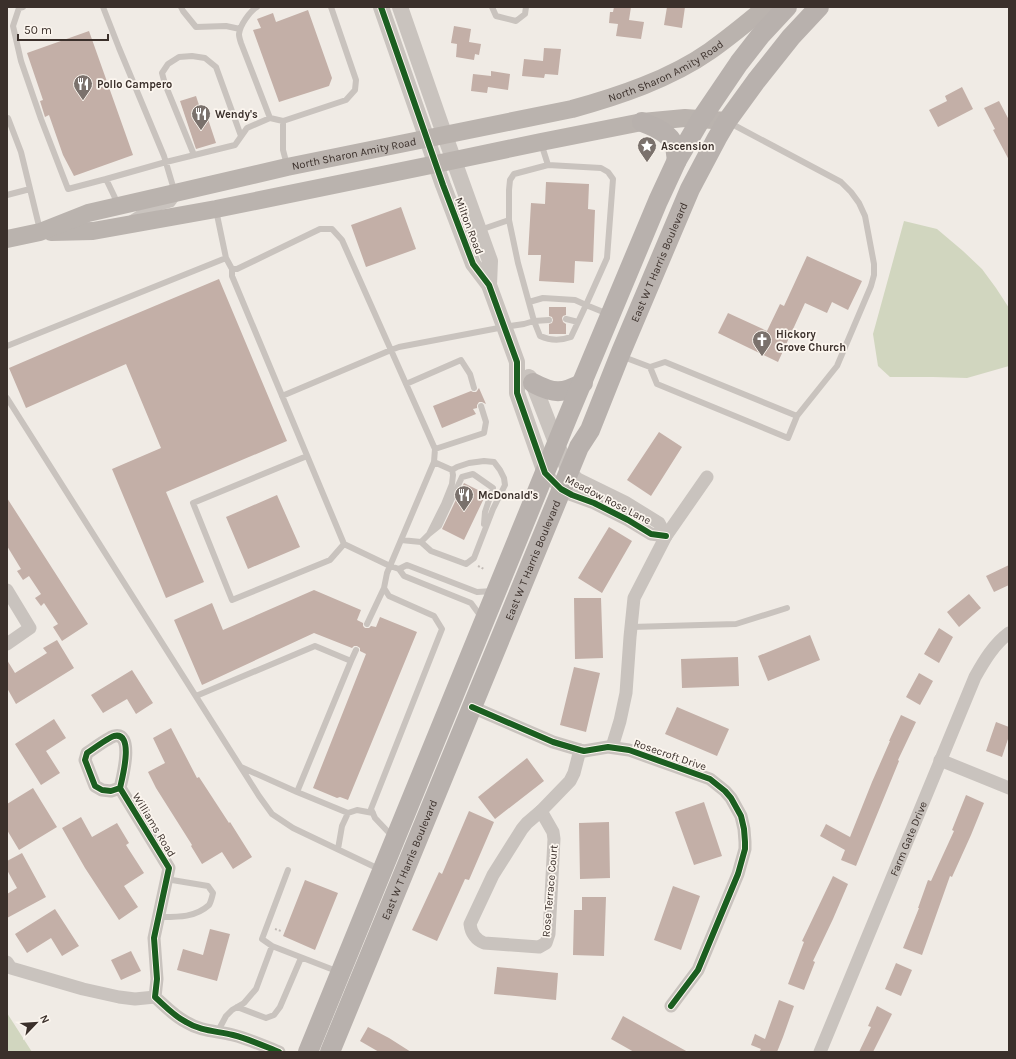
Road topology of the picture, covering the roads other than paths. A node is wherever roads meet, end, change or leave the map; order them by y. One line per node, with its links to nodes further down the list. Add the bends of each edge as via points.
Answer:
1 (23, 7): 31 (lane, via 19,8 13,26 21,61 68,189)
2 (103, 7): 27 (lane)
3 (182, 7): 13 (lane, via 196,27 226,26)
4 (256, 7): 13 (lane)
5 (331, 7): 17 (lane, via 356,80 355,90 346,100)
6 (381, 7): 22 (street, Milton Road)
7 (400, 7): 20 (street, Milton Road)
8 (492, 7): 9 (lane, via 496,16 516,21 525,14)
9 (526, 7)
10 (766, 7): 20 (main road, North Sharon Amity Road, via 710,51 652,82 572,109)
11 (787, 7): 16 (main road, East W T Harris Boulevard, via 739,63)
12 (820, 7): 18 (main road, East W T Harris Boulevard, via 773,59)
13 (240, 29): 15 (lane, via 241,43)
14 (8, 118): 32 (lane, via 21,152)
15 (270, 118): 17 (lane); 21 (lane, via 247,128)
16 (701, 119): 18 (main road, North Sharon Amity Road); 19 (main road, North Sharon Amity Road); 26 (main road, East W T Harris Boulevard)
17 (283, 121): 30 (lane, via 283,150)
18 (727, 121): 55 (main road, East W T Harris Boulevard, via 690,189); 65 (lane, via 841,182 851,192 864,216 874,264 871,286 837,366)
19 (642, 122): 23 (main road, North Sharon Amity Road); 26 (main road, via 671,140)
20 (445, 135): 22 (main road, North Sharon Amity Road); 25 (street, Milton Road)
21 (241, 136): 24 (lane, via 235,145); 24 (lane, via 216,67 205,58 179,57 168,64 162,73)
22 (426, 138): 28 (street, Milton Road); 30 (main road, North Sharon Amity Road)
23 (541, 142): 25 (main road, North Sharon Amity Road); 29 (lane)
24 (194, 155): 27 (lane)
25 (454, 160): 28 (main road, North Sharon Amity Road); 39 (street, Milton Road)
26 (677, 160): 47 (main road, East W T Harris Boulevard)
27 (166, 162): 31 (lane); 33 (lane)
28 (436, 164): 36 (main road, North Sharon Amity Road); 44 (street, Milton Road, via 473,264)
29 (548, 165): 37 (lane, via 514,174 510,180); 46 (lane, via 602,168 613,179 607,258)
30 (288, 167): 33 (main road, North Sharon Amity Road)
31 (106, 179): 35 (lane)
32 (30, 189): 34 (lane); 40 (lane)
33 (175, 192): 35 (main road, North Sharon Amity Road); 38 (lane, via 172,204 139,213)
34 (7, 196)
35 (119, 206): 40 (main road, North Sharon Amity Road, via 88,213)
36 (216, 209): 38 (main road, North Sharon Amity Road); 42 (lane)
37 (509, 220): 39 (lane); 45 (lane)
38 (120, 226): 40 (main road, North Sharon Amity Road, via 93,231)
39 (479, 230): 44 (street, Milton Road, via 490,261)
40 (40, 232): 41 (main road, North Sharon Amity Road)
41 (7, 240)
42 (226, 258): 43 (lane); 53 (lane)
43 (232, 269): 54 (lane, via 237,269 320,229 332,229 342,240); 62 (lane, via 232,276)
44 (489, 286): 52 (street, Milton Road)
45 (529, 302): 46 (lane, via 543,298 575,300); 50 (lane)
46 (586, 305): 47 (lane); 51 (lane)
47 (610, 315): 59 (main road, East W T Harris Boulevard)
48 (566, 319): 51 (lane)
49 (549, 320): 50 (lane)
50 (534, 321): 51 (lane, via 540,336 561,340 571,337); 52 (lane)
51 (578, 322)
52 (504, 327): 54 (lane); 56 (street, Milton Road)
53 (7, 346)
54 (391, 350): 60 (lane); 62 (lane)
55 (619, 356): 57 (lane); 71 (main road, East W T Harris Boulevard, via 590,430 579,447)
56 (517, 362): 58 (street, Milton Road); 72 (street, Milton Road, via 516,393)
57 (650, 367): 65 (lane, via 665,362); 65 (lane, via 657,384 788,438)
58 (533, 383): 59 (main road, via 550,391 559,391); 66 (street, Milton Road)
59 (583, 383): 66 (main road, East W T Harris Boulevard)
60 (406, 384): 61 (lane, via 461,360 470,374); 67 (lane)
61 (474, 388)
62 (282, 396): 68 (lane)
63 (7, 398): 94 (lane)
64 (481, 406): 67 (lane, via 486,422 484,433)
65 (797, 416)
66 (557, 445): 71 (street, Milton Road); 72 (main road, East W T Harris Boulevard)
67 (435, 449): 69 (lane)
68 (307, 456): 80 (lane); 80 (lane, via 192,503 232,600 330,560)
69 (434, 462): 70 (lane); 78 (lane)
70 (452, 470): 75 (lane, via 452,484); 76 (lane, via 484,460 494,462 504,478 505,485)
71 (570, 471): 74 (main road, East W T Harris Boulevard); 77 (street, Meadow Rose Lane, via 578,479 659,523)
72 (545, 473): 74 (street, Meadow Rose Lane); 85 (main road, East W T Harris Boulevard)
73 (707, 477): 77 (street)
74 (561, 490): 77 (street, Meadow Rose Lane, via 594,503 651,534); 95 (main road, East W T Harris Boulevard)
75 (429, 534): 76 (lane, via 439,526 462,477 473,474 493,488 485,512); 79 (lane)
76 (483, 534): 79 (lane, via 474,558 466,564 431,551)
77 (666, 536): 89 (street, via 634,598)
78 (401, 540): 79 (lane); 81 (lane)
79 (421, 542)
80 (344, 544): 81 (lane)
81 (390, 566): 82 (lane); 83 (lane)
82 (399, 569): 85 (lane, via 407,565 477,592); 87 (lane, via 404,576 471,603)
83 (384, 588): 88 (lane); 105 (lane, via 389,596 434,616 442,629 371,809)
84 (7, 590): 91 (street, via 30,628)
85 (496, 591): 87 (main road, East W T Harris Boulevard)
86 (788, 608): 89 (lane, via 736,624)
87 (484, 621): 106 (main road, East W T Harris Boulevard)
88 (367, 624)
89 (631, 627): 96 (street, via 626,694)
90 (1009, 633): 98 (street, Farm Gate Drive, via 992,650 975,677)
91 (7, 644)
92 (356, 650): 93 (lane)
93 (351, 661): 94 (lane, via 315,646); 102 (lane)
94 (196, 696): 99 (lane)
95 (472, 707): 97 (street, Rosecroft Drive, via 553,742); 106 (main road, East W T Harris Boulevard)
96 (612, 747): 97 (street, Rosecroft Drive); 117 (street, Rosecroft Drive, via 629,750 710,779 731,798 744,829 745,849 738,874 698,970)
97 (580, 750): 103 (street, Rose Terrace Court, via 570,781)
98 (940, 760): 101 (street); 123 (street, Farm Gate Drive)
99 (241, 767): 102 (lane); 107 (lane, via 272,814 293,828)
100 (120, 788): 110 (street, Williams Road, via 169,868)
101 (1009, 788)
102 (297, 792): 104 (lane)
103 (540, 811): 103 (street, Rose Terrace Court, via 522,829 493,875 473,917 470,928 479,942 539,946 546,943 549,934 554,839 553,832)
104 (348, 813): 105 (lane, via 356,810); 107 (lane, via 342,826)
105 (373, 813): 106 (lane)
106 (402, 849): 109 (main road, East W T Harris Boulevard); 122 (main road, East W T Harris Boulevard)
107 (338, 850): 109 (lane)
108 (288, 870): 112 (lane, via 262,938)
109 (382, 870): 115 (main road, East W T Harris Boulevard)
110 (166, 879): 111 (street, Williams Road); 111 (lane, via 208,886 213,893 210,904 196,913 184,917)
111 (158, 917): 116 (street, Williams Road, via 154,938 157,979)
112 (272, 946): 113 (lane); 118 (lane, via 256,989)
113 (301, 958): 115 (lane); 118 (lane, via 274,1015 266,1018)
114 (7, 962): 116 (street, via 11,968 83,989 135,999)
115 (340, 973): 121 (main road, East W T Harris Boulevard)
116 (155, 997): 119 (street, via 186,1023 202,1030)
117 (671, 1006)
118 (237, 1007): 119 (lane, via 226,1016)
119 (218, 1031): 120 (street, via 252,1040)
120 (279, 1052)
121 (308, 1052)
122 (330, 1052)
123 (820, 1052)

